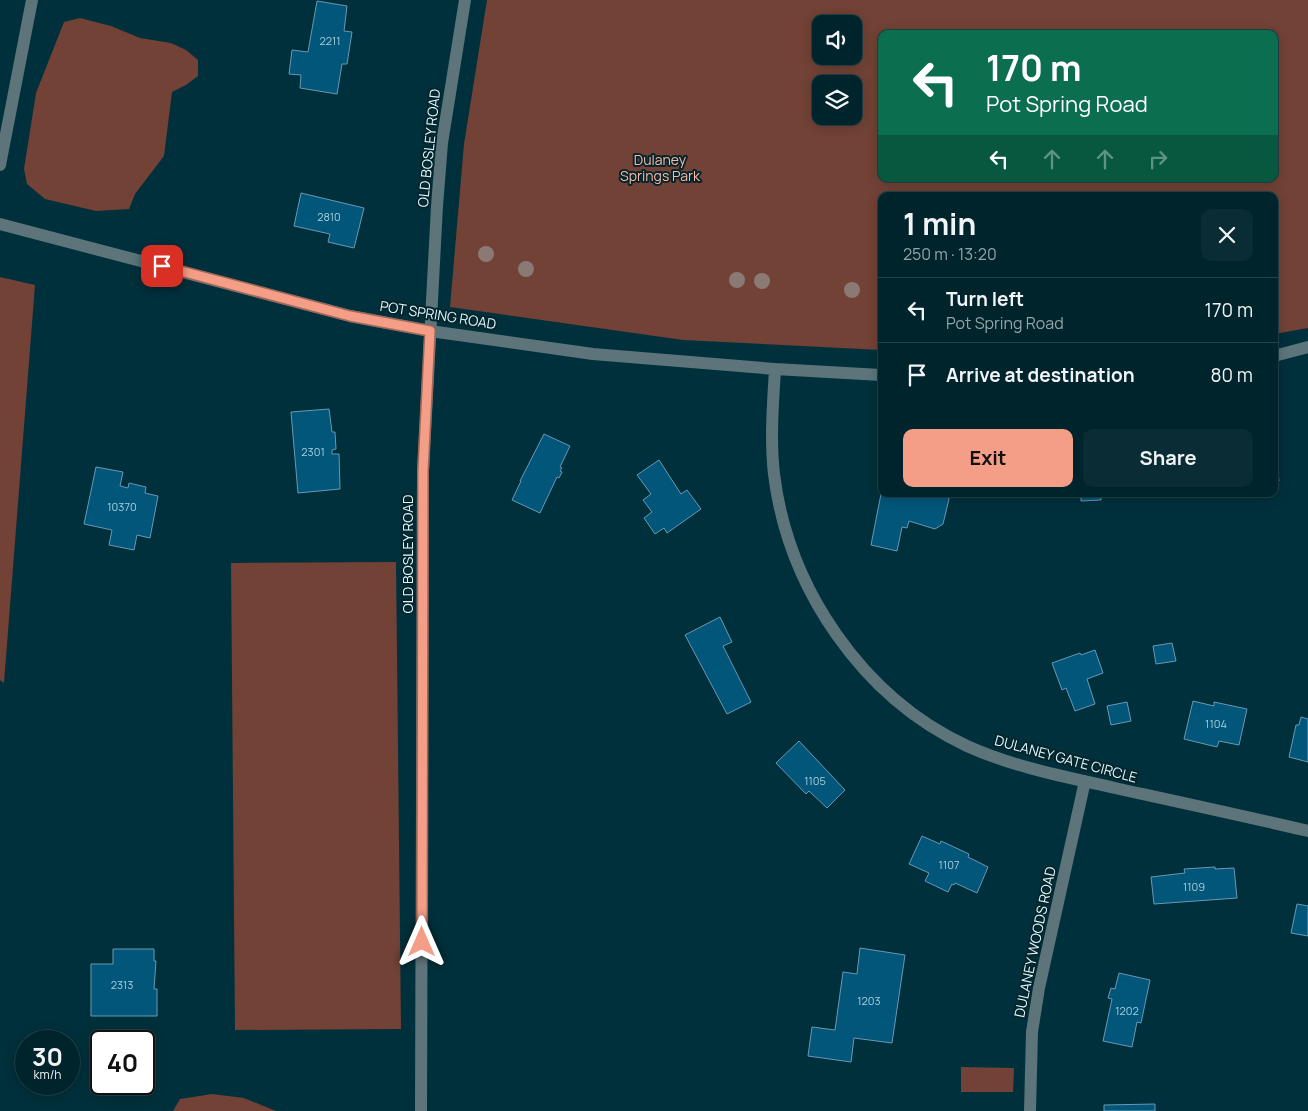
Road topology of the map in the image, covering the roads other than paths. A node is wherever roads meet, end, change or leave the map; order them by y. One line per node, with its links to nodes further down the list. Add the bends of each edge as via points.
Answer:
1 (32, 0): 3 (street)
2 (465, 0): 5 (street, OLD BOSLEY ROAD, via 442,143)
3 (0, 165)
4 (0, 224): 5 (street, POT SPRING ROAD, via 350,316)
5 (430, 331): 8 (street, POT SPRING ROAD, via 593,354); 12 (street, OLD BOSLEY ROAD, via 423,471)
6 (1308, 347): 7 (street)
7 (1278, 355)
8 (775, 369): 9 (street, POT SPRING ROAD); 10 (street, DULANEY GATE CIRCLE, via 771,433 782,517 798,566 819,608 842,642 900,704 930,726 967,746 1003,760)
9 (878, 375)
10 (1085, 781): 11 (street, DULANEY GATE CIRCLE); 13 (street, DULANEY WOODS ROAD, via 1039,988 1032,1032)
11 (1308, 831)
12 (421, 1111)
13 (1030, 1111)

